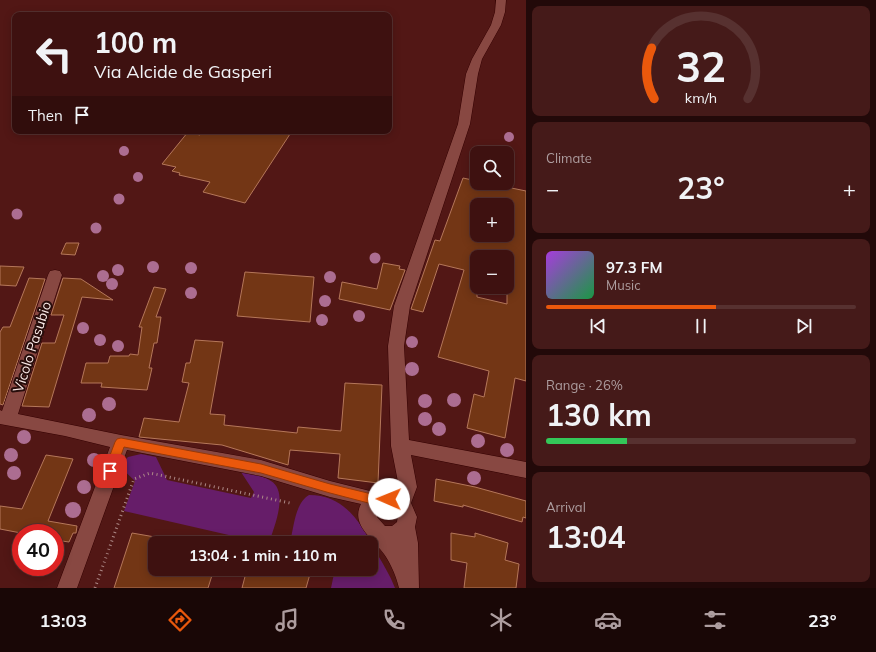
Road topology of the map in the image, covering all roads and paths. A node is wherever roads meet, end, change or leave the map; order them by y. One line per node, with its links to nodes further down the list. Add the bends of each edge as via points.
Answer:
1 (501, 0): 5 (street, via 496,25 474,66 464,124 402,306 396,346)
2 (55, 275): 3 (street, Vicolo Pasubio)
3 (4, 418): 4 (street)
4 (121, 442): 7 (street, via 261,468); 13 (street)
5 (400, 446): 6 (street); 10 (street, via 408,487)
6 (526, 470)
7 (330, 489): 8 (street); 11 (street, via 351,502)
8 (376, 500): 10 (street, via 389,499); 11 (street, via 369,507)
9 (290, 503): 14 (path, via 150,473 134,479)
10 (401, 505): 12 (street, via 408,516)
11 (372, 524): 12 (street, via 390,535); 15 (street, via 391,547)
12 (405, 527): 15 (street)
13 (67, 588)
14 (95, 588)
15 (409, 588)

